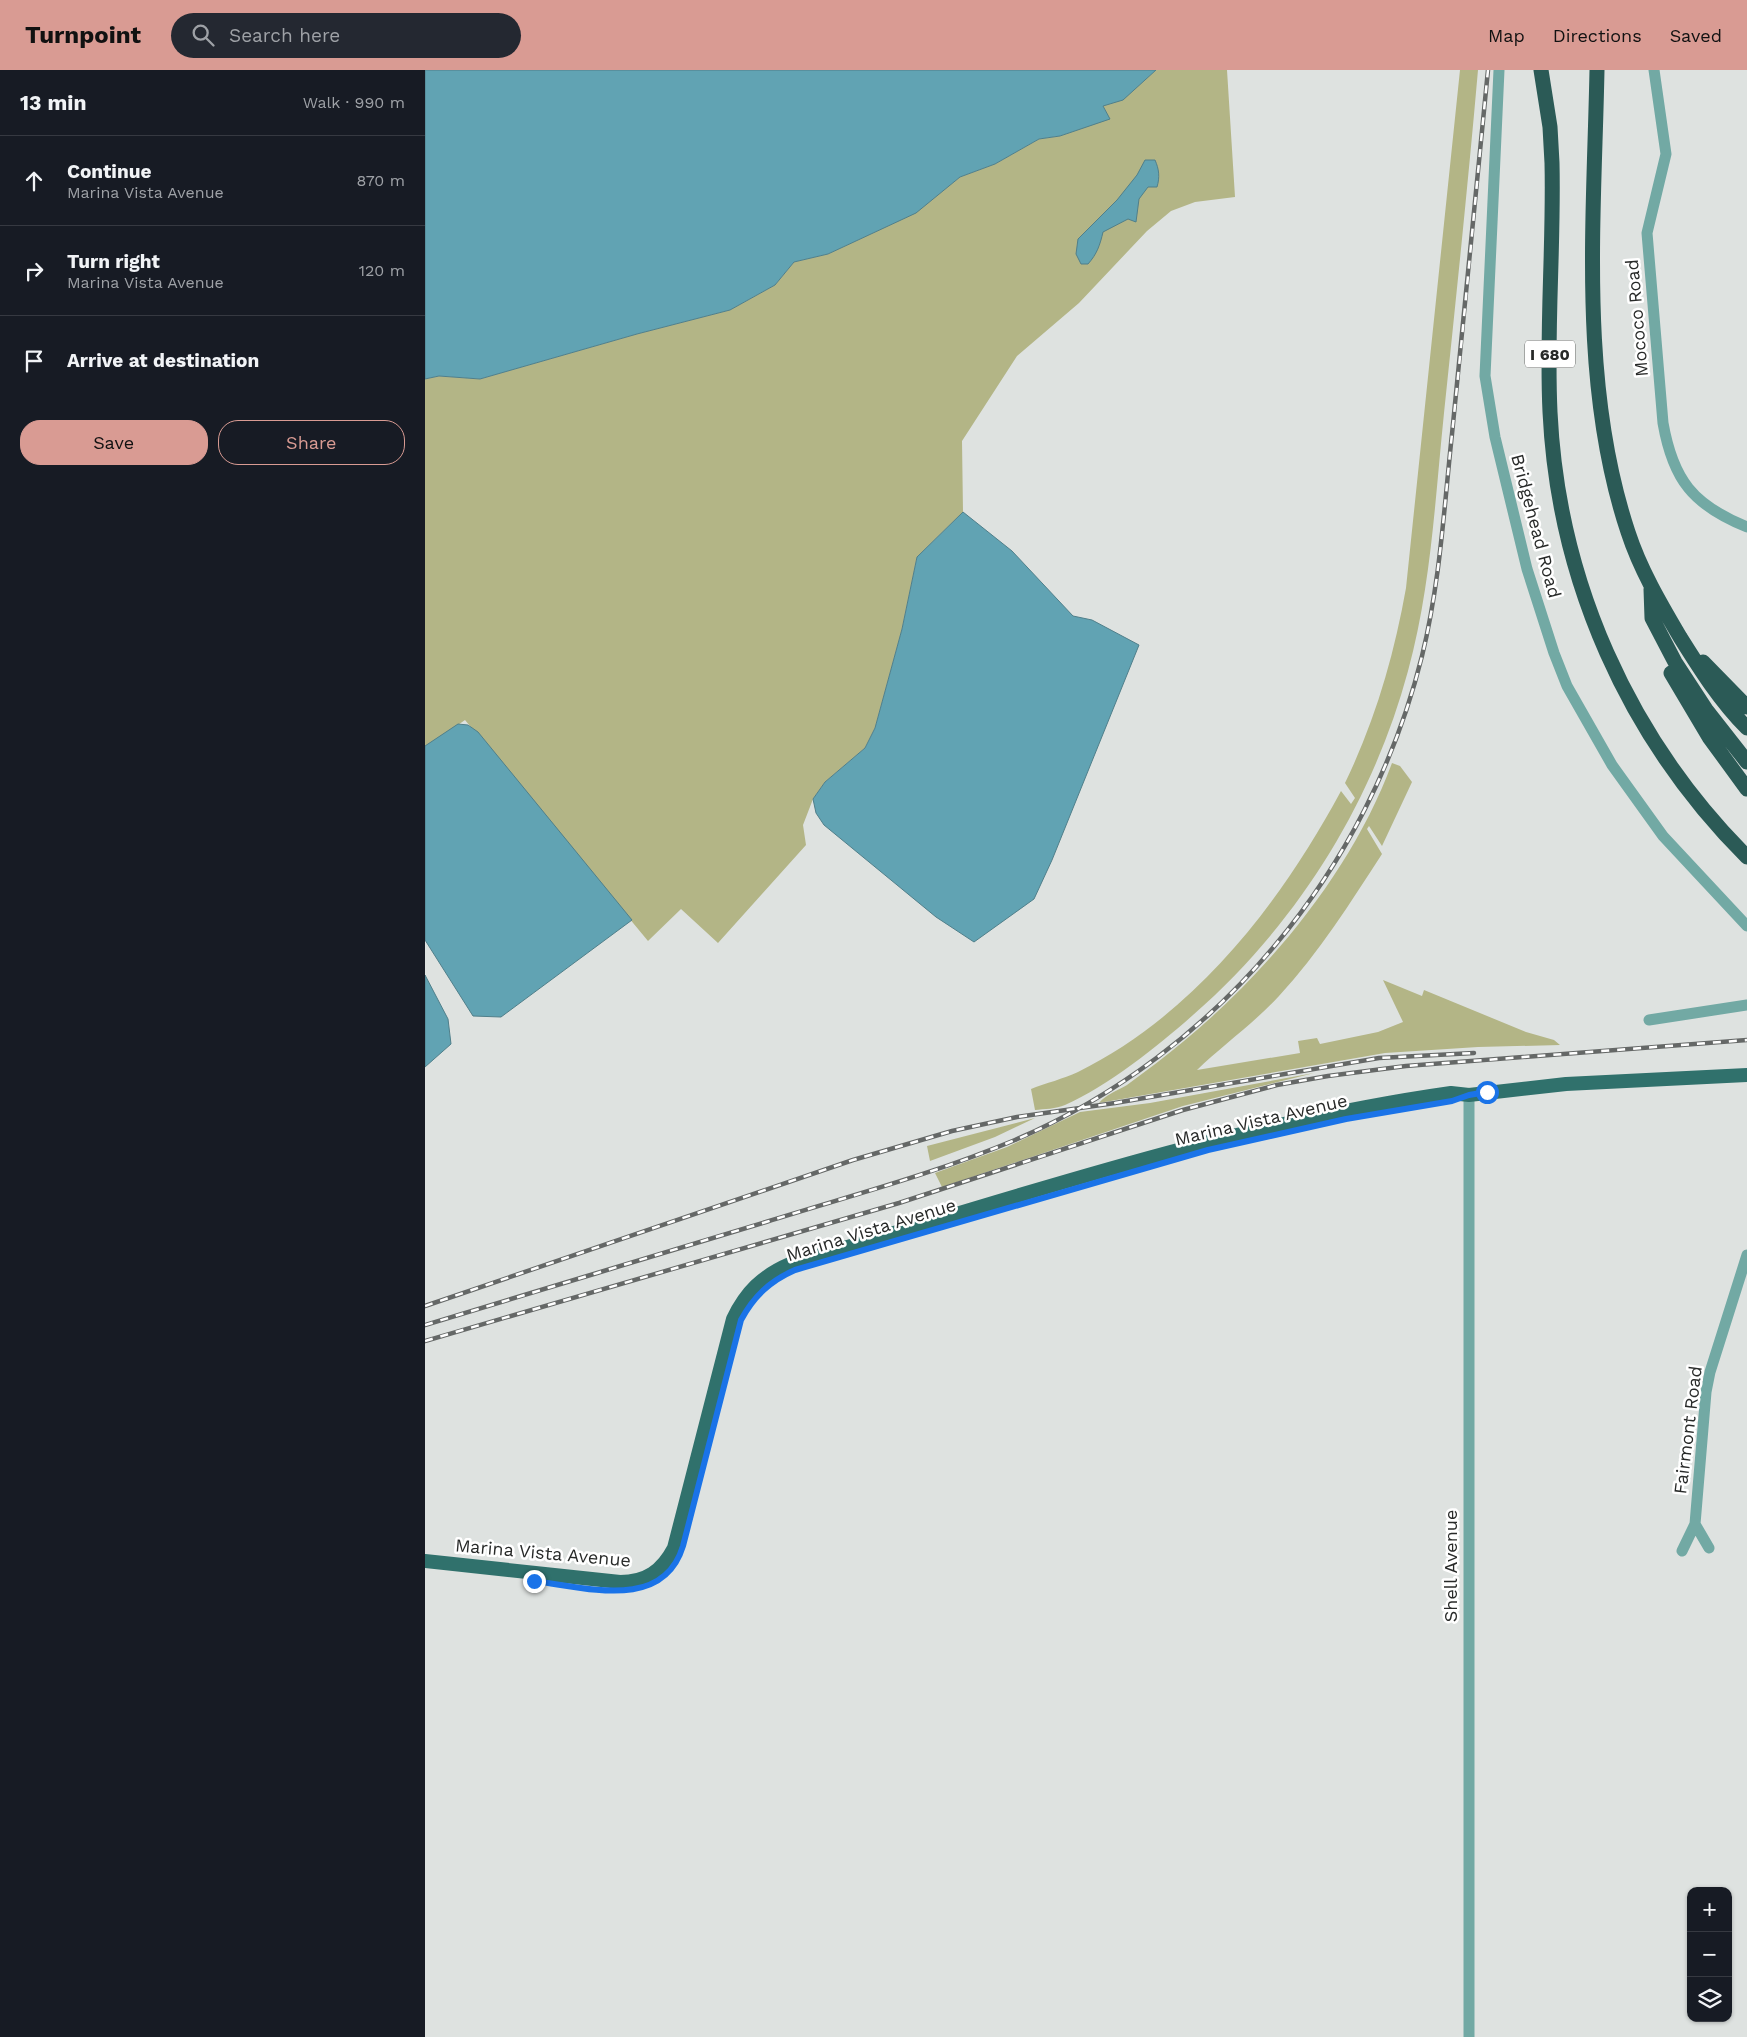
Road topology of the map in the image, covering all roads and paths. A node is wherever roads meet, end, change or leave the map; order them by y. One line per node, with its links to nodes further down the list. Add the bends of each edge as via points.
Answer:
1 (1499, 70): 14 (street, Bridgehead Road, via 1485,376 1497,446 1527,569 1567,686 1612,766 1663,836)
2 (1541, 70): 13 (highway, I 680, via 1552,163 1551,427 1556,480 1570,549 1597,632 1635,711 1683,785)
3 (1597, 70): 6 (highway, I 680, via 1595,342 1600,395 1611,464 1628,533)
4 (1655, 70): 5 (street, Mococo Road, via 1666,154 1647,232 1668,450 1678,474 1699,499 1727,519)
5 (1747, 527)
6 (1651, 586): 7 (highway, I 680, via 1652,618); 8 (highway, I 680)
7 (1661, 636): 11 (highway, I 680, via 1707,711); 12 (highway, I 680, via 1665,660 1680,690 1712,742)
8 (1686, 646): 9 (highway); 10 (highway, I 680, via 1717,692)
9 (1747, 707)
10 (1747, 728)
11 (1747, 762)
12 (1747, 788)
13 (1747, 857)
14 (1747, 926)
15 (1747, 1005): 16 (street)
16 (1649, 1020)
17 (1747, 1075): 18 (main road, Marina Vista Avenue, via 1566,1084)
18 (1469, 1095): 23 (main road, Marina Vista Avenue, via 1451,1093 1410,1099 1242,1133 789,1264 760,1280 733,1319 674,1548 657,1572 631,1582 619,1582); 24 (main road, Marina Vista Avenue, via 1208,1150 795,1270 757,1294 741,1320 680,1555 661,1579 625,1591); 25 (street, Shell Avenue)
19 (1747, 1255): 20 (street, Fairmont Road, via 1706,1392)
20 (1695, 1524): 21 (street); 22 (street, Fairmont Road)
21 (1709, 1548)
22 (1682, 1551)
23 (425, 1561)
24 (425, 1570)
25 (1469, 2037)

